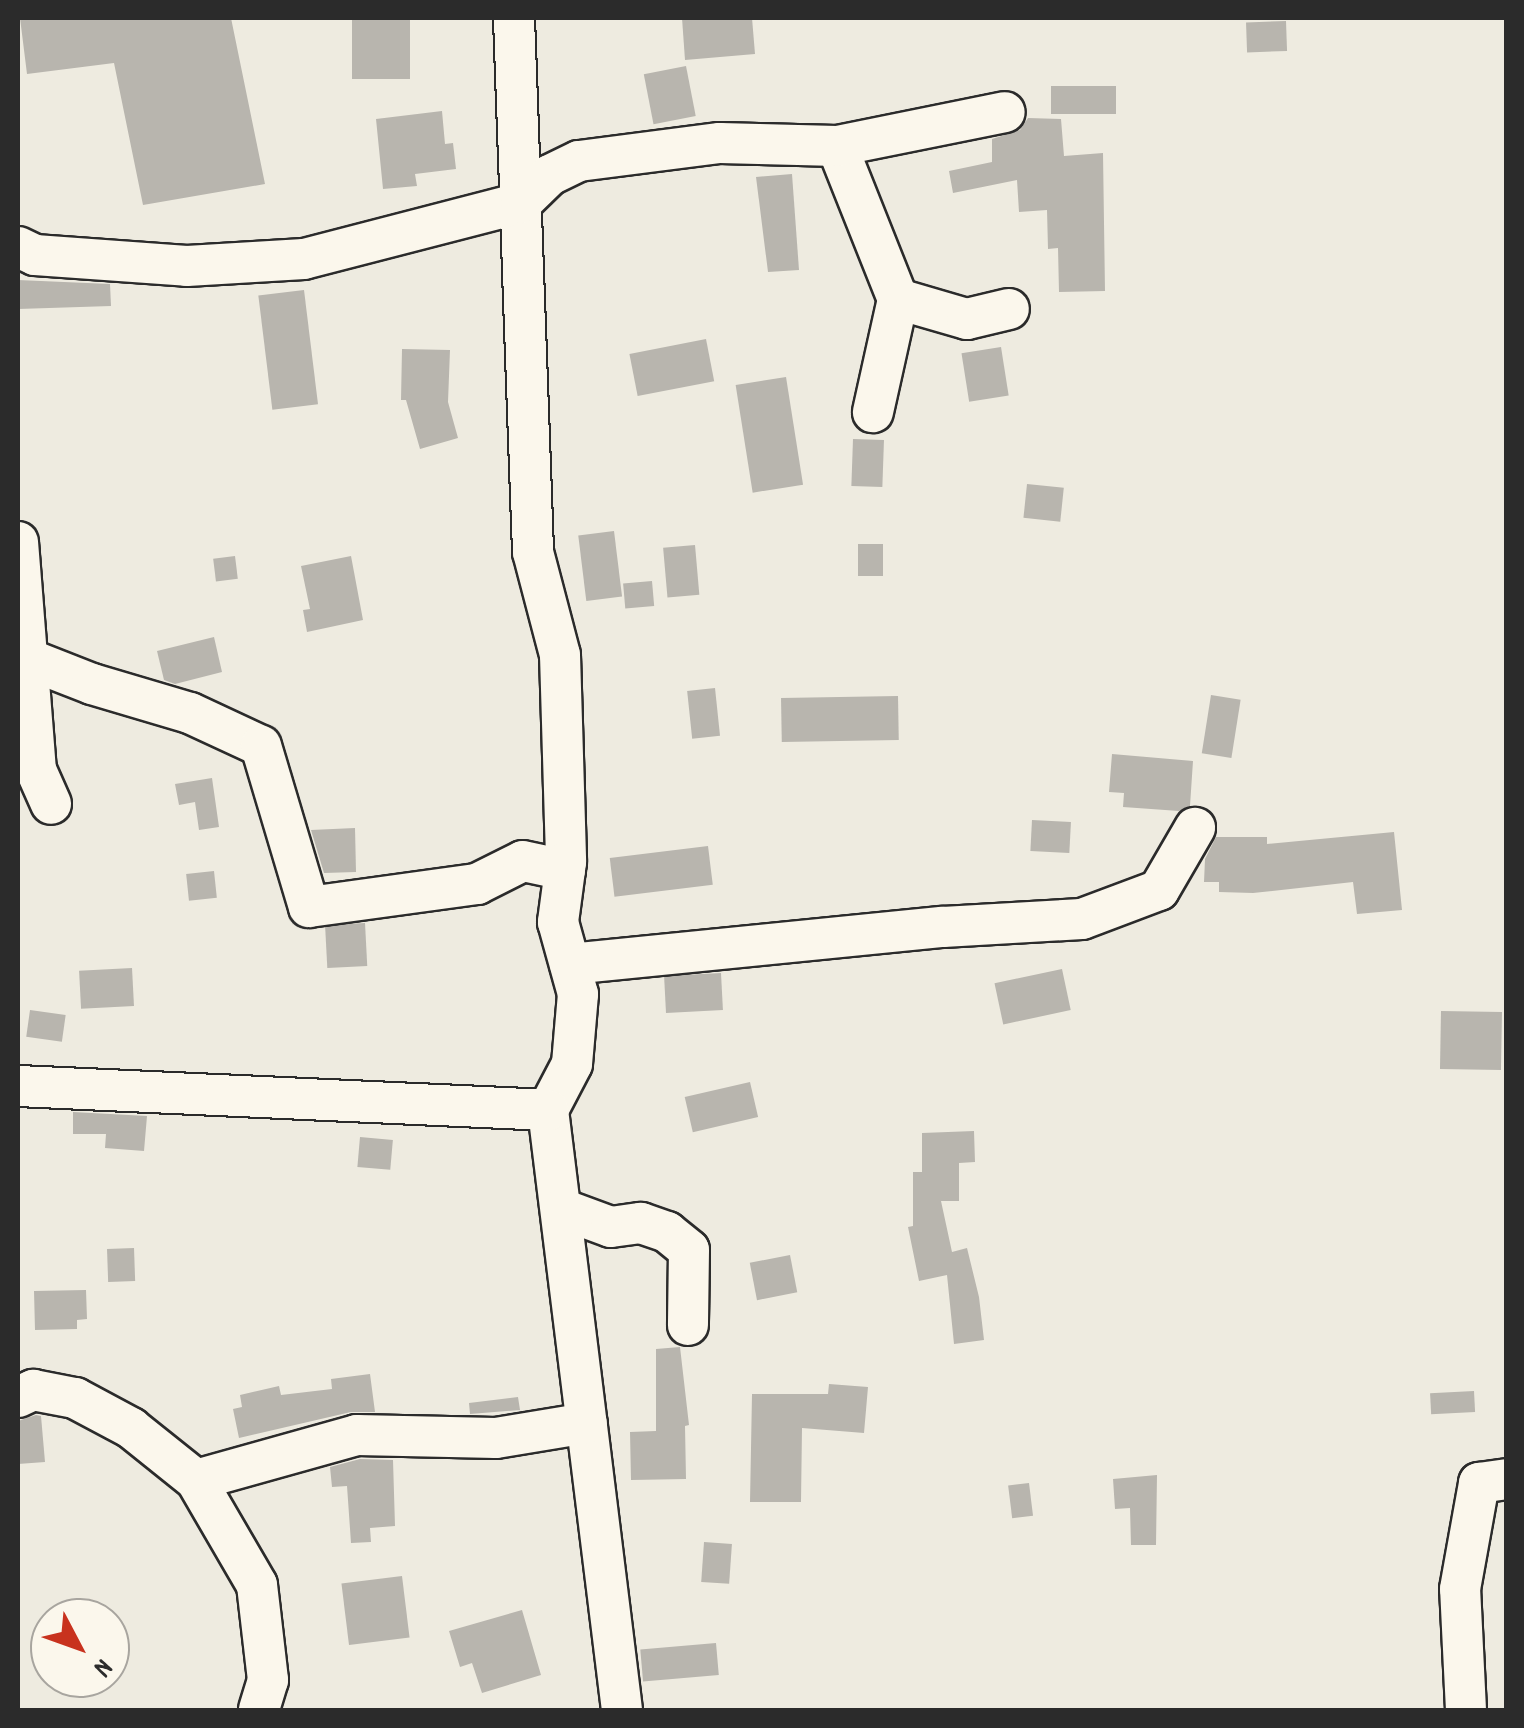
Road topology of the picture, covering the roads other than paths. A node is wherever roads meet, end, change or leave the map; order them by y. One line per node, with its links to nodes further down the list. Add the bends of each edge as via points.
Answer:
1 (514, 18): 4 (street)
2 (1005, 112): 3 (street)
3 (837, 146): 4 (street, via 720,144 579,160 550,175); 6 (street)
4 (521, 204): 5 (street, via 304,258 187,266 36,255); 13 (street, via 533,552 560,656)
5 (18, 247)
6 (898, 299): 7 (street, via 967,319); 8 (street)
7 (1009, 310)
8 (873, 412)
9 (18, 542): 10 (street)
10 (28, 659): 11 (street, via 36,770); 13 (street, via 190,713 260,746 308,906 478,884 523,861)
11 (51, 804)
12 (1195, 828): 14 (street, via 1159,890 1082,919)
13 (565, 870): 14 (street, via 558,922)
14 (570, 964): 16 (street, via 578,994 572,1064)
15 (18, 1086): 16 (street)
16 (548, 1110): 17 (street)
17 (562, 1208): 18 (street, via 612,1227 641,1224 667,1232 689,1250); 20 (street)
18 (688, 1325)
19 (18, 1397): 21 (street, via 33,1390 75,1398 131,1428)
20 (587, 1423): 21 (street, via 496,1438 356,1435); 24 (street)
21 (196, 1480): 23 (street, via 257,1585 268,1680)
22 (1506, 1480): 25 (street, via 1479,1483 1460,1589)
23 (260, 1710)
24 (622, 1710)
25 (1466, 1710)

